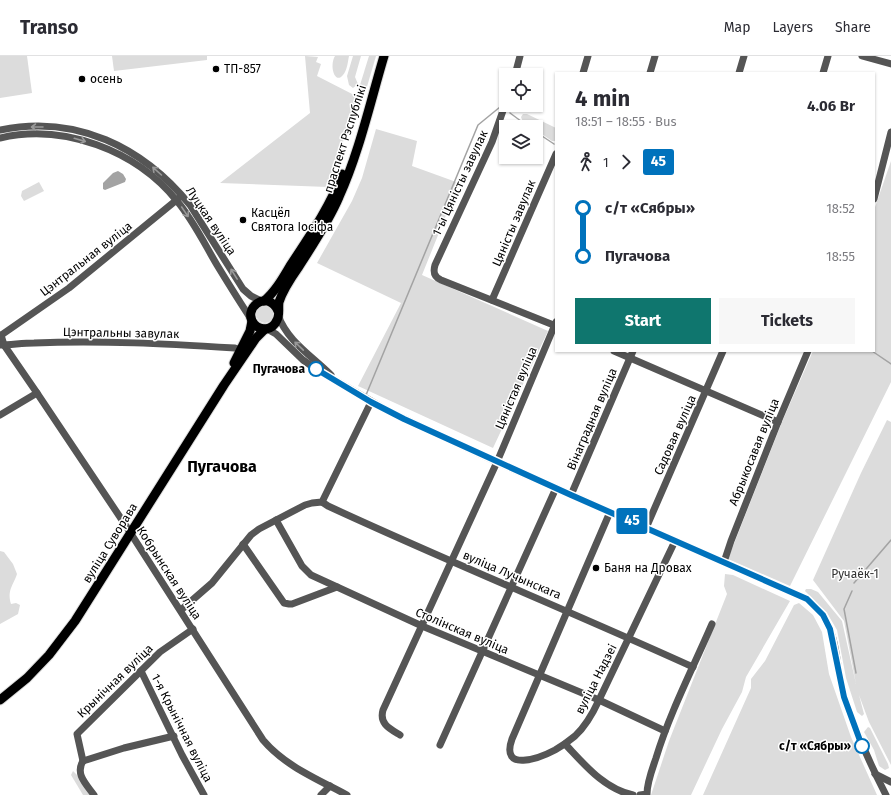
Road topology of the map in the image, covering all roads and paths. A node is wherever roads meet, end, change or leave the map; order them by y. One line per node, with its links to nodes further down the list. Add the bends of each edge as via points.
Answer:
1 (378, 56): 23 (main road, праспект Рэспублікі, via 346,163 332,196 272,294)
2 (384, 56): 24 (main road, праспект Рэспублікі, via 355,155 339,197 290,280 281,298)
3 (520, 56): 10 (street)
4 (588, 56): 11 (street)
5 (655, 56): 12 (street)
6 (744, 56): 13 (street)
7 (828, 56): 14 (street)
8 (862, 56): 9 (street)
9 (891, 64)
10 (517, 68)
11 (583, 72)
12 (650, 72)
13 (738, 72)
14 (823, 72)
15 (502, 112): 22 (street, 1-ы Цяністы завулак, via 489,149 435,265 434,273 441,280)
16 (0, 130): 21 (street, Луцкая вуліца, one-way to 16, via 143,160 105,140 59,128 24,127)
17 (891, 132): 20 (street)
18 (0, 138): 21 (street, Луцкая вуліца, one-way to 21, via 44,135 75,138 91,143 117,153 139,166)
19 (555, 156): 22 (street, Цяністы завулак)
20 (875, 195)
21 (180, 198): 23 (street, Луцкая вуліца, one-way to 21, via 251,296 243,288 190,205); 25 (street, Луцкая вуліца, one-way to 25); 29 (street, Цэнтральная вуліца, via 69,288)
22 (492, 300): 26 (street)
23 (262, 301): 24 (main road, via 273,304); 25 (main road, праспект Рэспублікі, via 253,306)
24 (278, 313): 28 (main road, праспект Рэспублікі, via 275,324); 36 (street, one-way to 24, via 290,337)
25 (251, 320): 28 (main road, via 257,326); 31 (main road, вуліца Суворава, via 250,331)
26 (555, 325)
27 (555, 327): 43 (street, Цяністая вуліца)
28 (266, 329): 36 (street, via 280,337 303,360); 37 (main road, вуліца Суворава, via 256,338)
29 (1, 336): 30 (street, Кобрынская вуліца)
30 (2, 345): 31 (street, Цэнтральны завулак, via 35,342 133,342); 39 (street, Кобрынская вуліца)
31 (240, 350): 37 (main road, вуліца Суворава)
32 (620, 352): 35 (street)
33 (723, 352): 38 (street, Садовая вуліца)
34 (808, 352): 42 (street, Абрыкосавая вуліца)
35 (632, 354): 38 (street); 45 (street, Вінаградная вуліца)
36 (338, 382): 40 (street)
37 (224, 384): 50 (main road, вуліца Суворава)
38 (706, 390): 42 (street); 49 (street, Садовая вуліца)
39 (37, 393): 41 (street); 50 (street, Кобрынская вуліца)
40 (371, 402): 43 (street); 46 (street)
41 (0, 415)
42 (778, 422): 54 (street, Абрыкосавая вуліца)
43 (497, 462): 44 (street); 53 (street, Цяністая вуліца)
44 (556, 488): 45 (street); 55 (street)
45 (571, 495): 47 (street)
46 (322, 502): 48 (street, via 308,504); 53 (street, вуліца Лучынскага)
47 (610, 512): 49 (street); 58 (street)
48 (276, 520): 52 (street, via 255,532); 56 (street, Столінская вуліца, via 304,569)
49 (646, 528): 51 (street)
50 (130, 533): 57 (street, Кобрынская вуліца); 67 (main road, вуліца Суворава, via 75,621 49,655 27,678)
51 (675, 541): 54 (street); 62 (street, вуліца Надзеі)
52 (243, 544): 56 (street, via 284,603 292,604); 57 (street, via 212,583)
53 (452, 561): 55 (street, вуліца Лучынскага); 60 (street, Цяністая вуліца)
54 (724, 562): 75 (street, via 807,599 819,610 826,621 835,650 844,697)
55 (512, 586): 58 (street, вуліца Лучынскага); 63 (street)
56 (337, 587): 60 (street, Столінская вуліца)
57 (181, 610): 61 (street, Кобрынская вуліца)
58 (568, 611): 62 (street, вуліца Лучынскага); 66 (street)
59 (712, 624): 64 (street)
60 (422, 626): 63 (street, Столінская вуліца); 70 (street, Цяністая вуліца, via 382,713 384,724)
61 (192, 629): 65 (street, Крынічная вуліца, via 160,652); 77 (street, Кобрынская вуліца, via 268,746 277,756)
62 (629, 638): 64 (street, вуліца Лучынскага); 68 (street, вуліца Надзеі)
63 (482, 651): 66 (street, Столінская вуліца); 72 (street)
64 (693, 667): 69 (street)
65 (141, 671): 71 (street, 1-я Крынічная вуліца); 74 (street, Крынічная вуліца, via 76,734)
66 (538, 675): 68 (street, Столінская вуліца); 73 (street, вуліца Надзеі, via 512,739 511,754 516,760 528,760)
67 (0, 700)
68 (599, 700): 69 (street, Столінская вуліца); 73 (street, вуліца Надзеі, via 585,725)
69 (665, 731): 78 (street)
70 (400, 735)
71 (174, 736): 74 (street); 80 (street, 1-я Крынічная вуліца)
72 (440, 744)
73 (566, 744): 83 (street, via 598,777 620,791)
74 (83, 761): 79 (street, via 80,775)
75 (875, 773): 76 (street); 84 (street)
76 (891, 782)
77 (330, 786): 81 (street); 82 (street, Кобрынская вуліца)
78 (644, 794)
79 (94, 795)
80 (204, 795)
81 (322, 795)
82 (346, 795)
83 (633, 795)
84 (886, 795)

